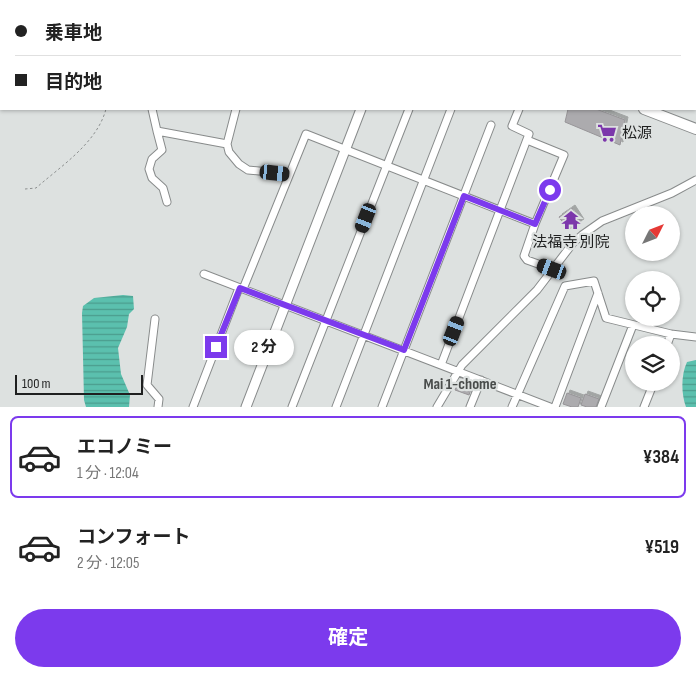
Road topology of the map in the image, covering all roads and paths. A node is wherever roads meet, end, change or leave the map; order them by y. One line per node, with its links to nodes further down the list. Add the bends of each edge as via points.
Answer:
1 (106, 110): 19 (path, via 85,144 36,188)
2 (152, 110): 11 (street)
3 (236, 110): 13 (street)
4 (361, 110): 14 (street)
5 (409, 110): 15 (street)
6 (451, 110): 17 (street)
7 (519, 110): 12 (street, via 512,126 529,134)
8 (647, 110): 10 (main road)
9 (491, 125): 20 (street)
10 (696, 129)
11 (157, 131): 13 (street); 21 (street, via 162,150 152,159 149,169 152,178 163,188)
12 (527, 140): 22 (street); 23 (street, via 564,155)
13 (227, 144): 16 (street, via 239,164 248,170)
14 (346, 150): 15 (street); 16 (street, via 306,134); 28 (street)
15 (387, 166): 17 (street); 30 (street)
16 (289, 174): 26 (street)
17 (422, 180): 20 (street); 34 (street)
18 (696, 180): 24 (street, via 602,221 573,242)
19 (25, 189)
20 (464, 196): 22 (street); 37 (street)
21 (167, 202)
22 (501, 211): 23 (street); 38 (street)
23 (535, 224): 24 (street, via 524,256)
24 (552, 269): 39 (street, via 537,290)
25 (204, 274): 26 (street)
26 (241, 288): 28 (street); 44 (street)
27 (598, 292): 31 (street, via 606,318); 42 (street, via 594,281 565,286); 53 (street)
28 (285, 305): 30 (street); 45 (street)
29 (155, 319): 43 (street, via 147,385 159,399)
30 (326, 321): 34 (street); 46 (street)
31 (625, 322)
32 (636, 326): 54 (street)
33 (640, 326): 35 (street)
34 (363, 334): 37 (street); 47 (street)
35 (671, 334): 36 (street)
36 (696, 337)
37 (404, 350): 38 (street); 48 (street)
38 (441, 365): 39 (street)
39 (458, 372): 40 (street); 49 (street)
40 (481, 380): 42 (street); 50 (street)
41 (650, 391): 55 (street)
42 (517, 394): 51 (street); 52 (street)
43 (158, 407)
44 (193, 407)
45 (246, 407)
46 (292, 407)
47 (336, 407)
48 (382, 407)
49 (437, 407)
50 (470, 407)
51 (512, 407)
52 (550, 407)
53 (556, 407)
54 (600, 407)
55 (644, 407)

